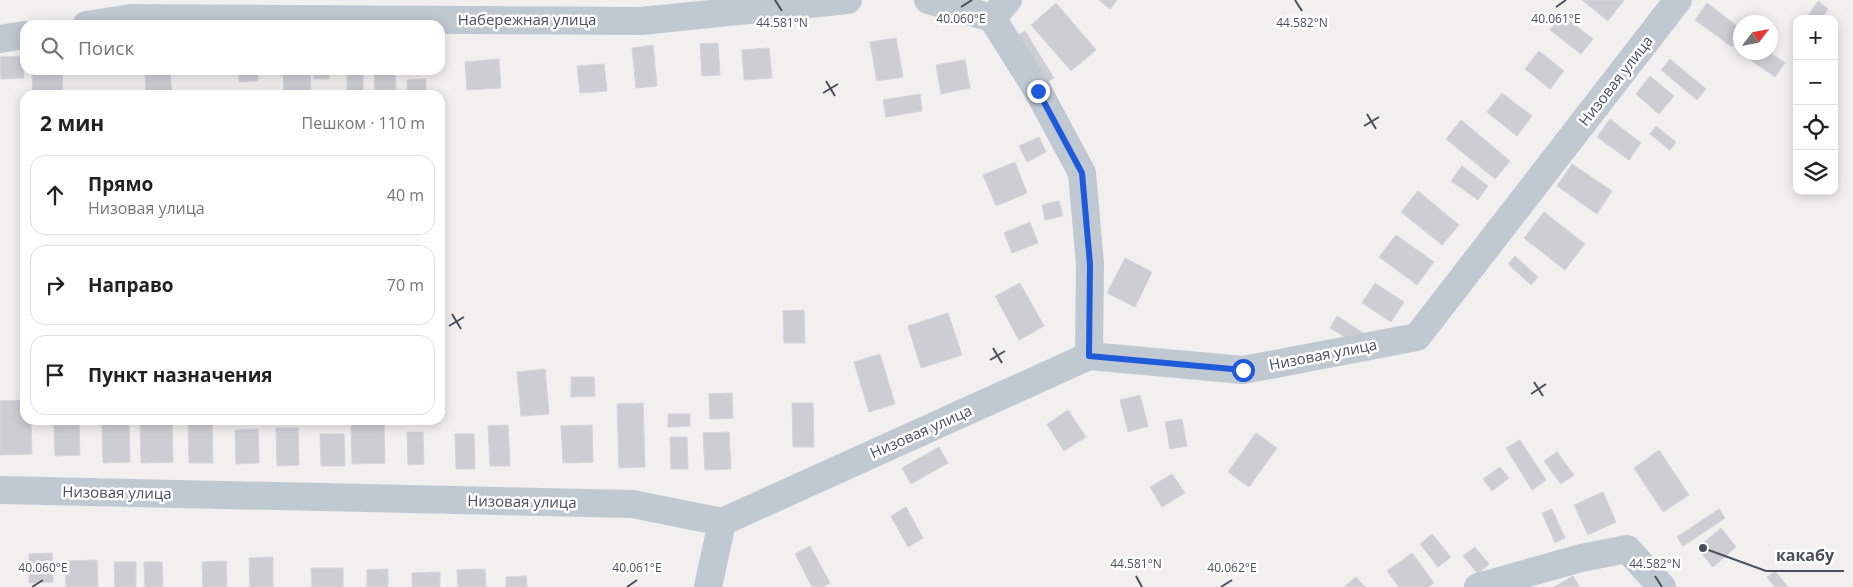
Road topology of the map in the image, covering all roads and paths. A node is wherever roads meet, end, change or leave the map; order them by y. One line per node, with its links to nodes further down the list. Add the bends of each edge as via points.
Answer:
1 (848, 0): 5 (street, Набережная улица, via 641,21)
2 (928, 0): 4 (street)
3 (1678, 0): 8 (street, Низовая улица, via 1417,337 1243,370)
4 (1000, 9): 8 (street, via 1038,91 1082,173 1090,264)
5 (119, 20)
6 (20, 36): 7 (street)
7 (0, 39)
8 (1089, 356): 10 (street, Низовая улица)
9 (0, 490): 10 (street, Низовая улица, via 633,504)
10 (722, 522): 12 (street)
11 (1479, 586): 13 (street, via 1627,549)
12 (708, 587)
13 (1662, 587)

